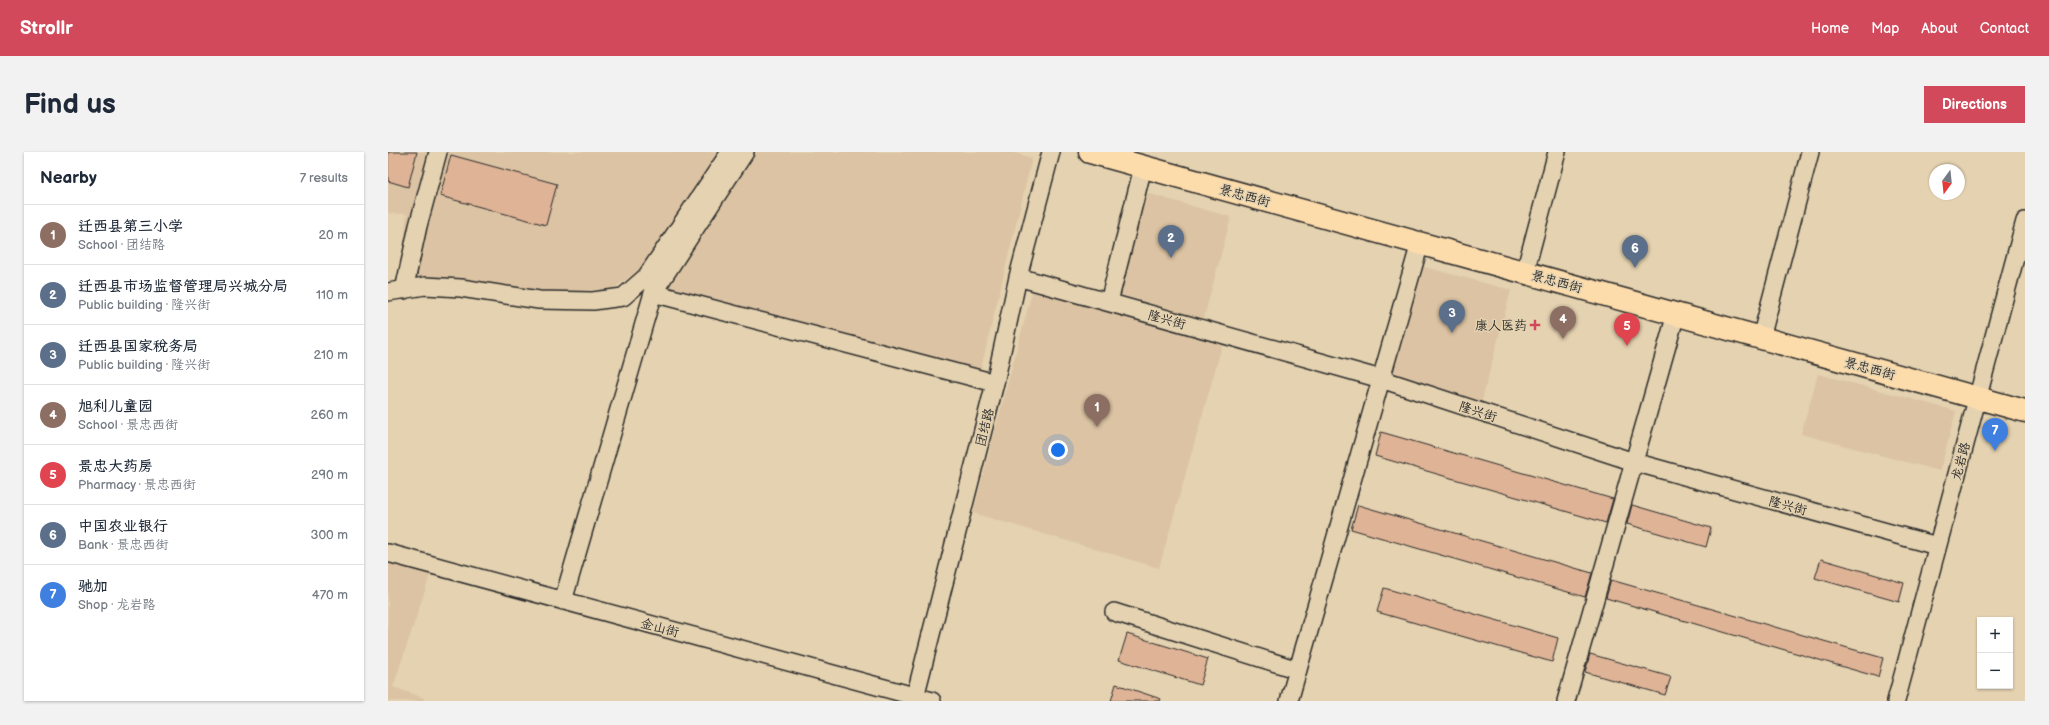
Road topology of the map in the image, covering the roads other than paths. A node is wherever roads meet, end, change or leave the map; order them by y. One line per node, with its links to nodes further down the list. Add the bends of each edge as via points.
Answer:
1 (438, 152): 13 (street, via 418,226)
2 (730, 152): 13 (street, via 646,277 623,297 593,301 539,300 461,288 425,286)
3 (745, 152): 14 (street)
4 (1051, 152): 12 (street, 团结路)
5 (1090, 152): 8 (main road, 景忠西街)
6 (1557, 152): 11 (street)
7 (1810, 152): 17 (street)
8 (1143, 167): 10 (main road, 景忠西街); 15 (street)
9 (2025, 221): 20 (street, 龙岩路)
10 (1420, 244): 11 (main road, 景忠西街); 18 (street)
11 (1525, 272): 16 (main road, 景忠西街)
12 (1018, 277): 15 (street, 隆兴街); 19 (street, 团结路)
13 (396, 291)
14 (653, 292): 19 (street); 25 (street)
15 (1109, 302): 18 (street, 隆兴街)
16 (1676, 314): 17 (main road, 景忠西街); 22 (street)
17 (1761, 338): 20 (main road, 景忠西街)
18 (1381, 379): 22 (street, 隆兴街); 27 (street)
19 (995, 383): 28 (street, 团结路)
20 (1977, 398): 21 (main road, 景忠西街); 23 (street, 龙岩路)
21 (2025, 411)
22 (1634, 462): 23 (street, 隆兴街); 31 (street)
23 (1937, 546): 32 (street, 龙岩路)
24 (388, 553): 25 (street, 金山街)
25 (563, 601): 28 (street, 金山街)
26 (1114, 612): 27 (street)
27 (1298, 670): 30 (street)
28 (914, 699): 29 (street, 金山街)
29 (932, 701)
30 (1289, 701)
31 (1566, 701)
32 (1896, 701)

